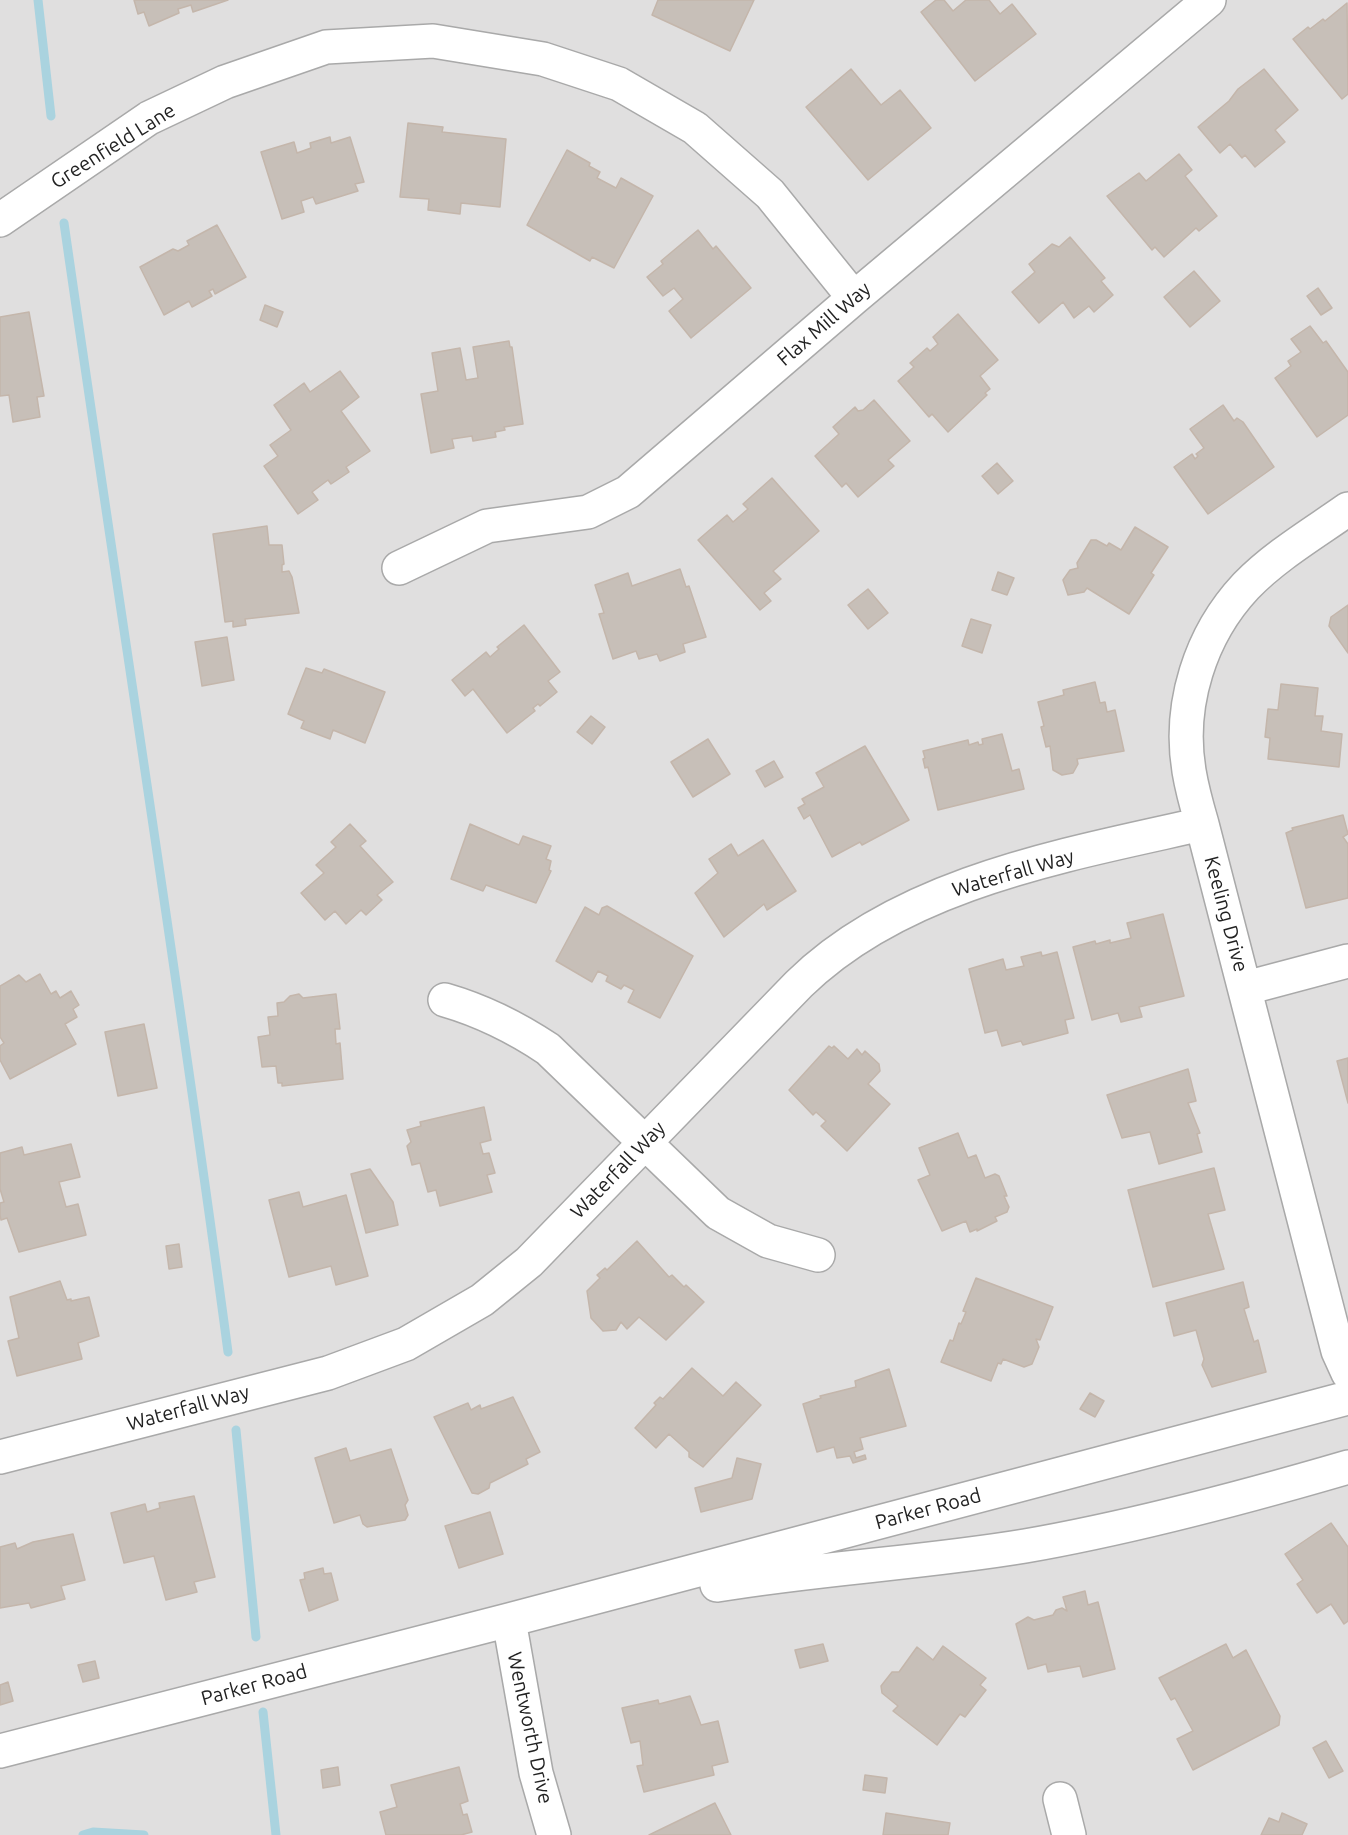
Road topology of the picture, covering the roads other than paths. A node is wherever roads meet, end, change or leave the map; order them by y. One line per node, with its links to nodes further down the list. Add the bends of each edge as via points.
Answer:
1 (1209, 0): 3 (street, Flax Mill Way)
2 (0, 220): 3 (street, Greenfield Lane, via 149,118 225,82 326,47 433,41 543,58 619,84 695,128 770,194)
3 (854, 298): 5 (street, Flax Mill Way, via 628,492 588,512 488,526)
4 (1348, 509): 6 (street, Keeling Drive, via 1247,586 1212,633 1191,686 1188,706 1189,771)
5 (399, 567)
6 (1202, 824): 8 (street, Keeling Drive); 10 (street, Waterfall Way, via 1021,869 939,894 855,939 814,969)
7 (1348, 961): 8 (street)
8 (1246, 988): 12 (street, Keeling Drive, via 1338,1351)
9 (445, 1000): 10 (street, via 475,1008 514,1026 548,1049)
10 (644, 1142): 11 (street, via 730,1222 768,1242); 14 (street, Waterfall Way, via 529,1262 482,1300 406,1344 328,1373)
11 (818, 1255)
12 (1348, 1373)
13 (1348, 1398): 16 (street, Parker Road)
14 (0, 1457)
15 (1348, 1467): 16 (street, Parker Road, via 1223,1503 1025,1546 775,1575)
16 (509, 1620): 17 (street, Parker Road); 19 (street, Wentworth Drive, via 536,1773)
17 (0, 1751)
18 (1060, 1799): 20 (street)
19 (554, 1835)
20 (1069, 1835)

